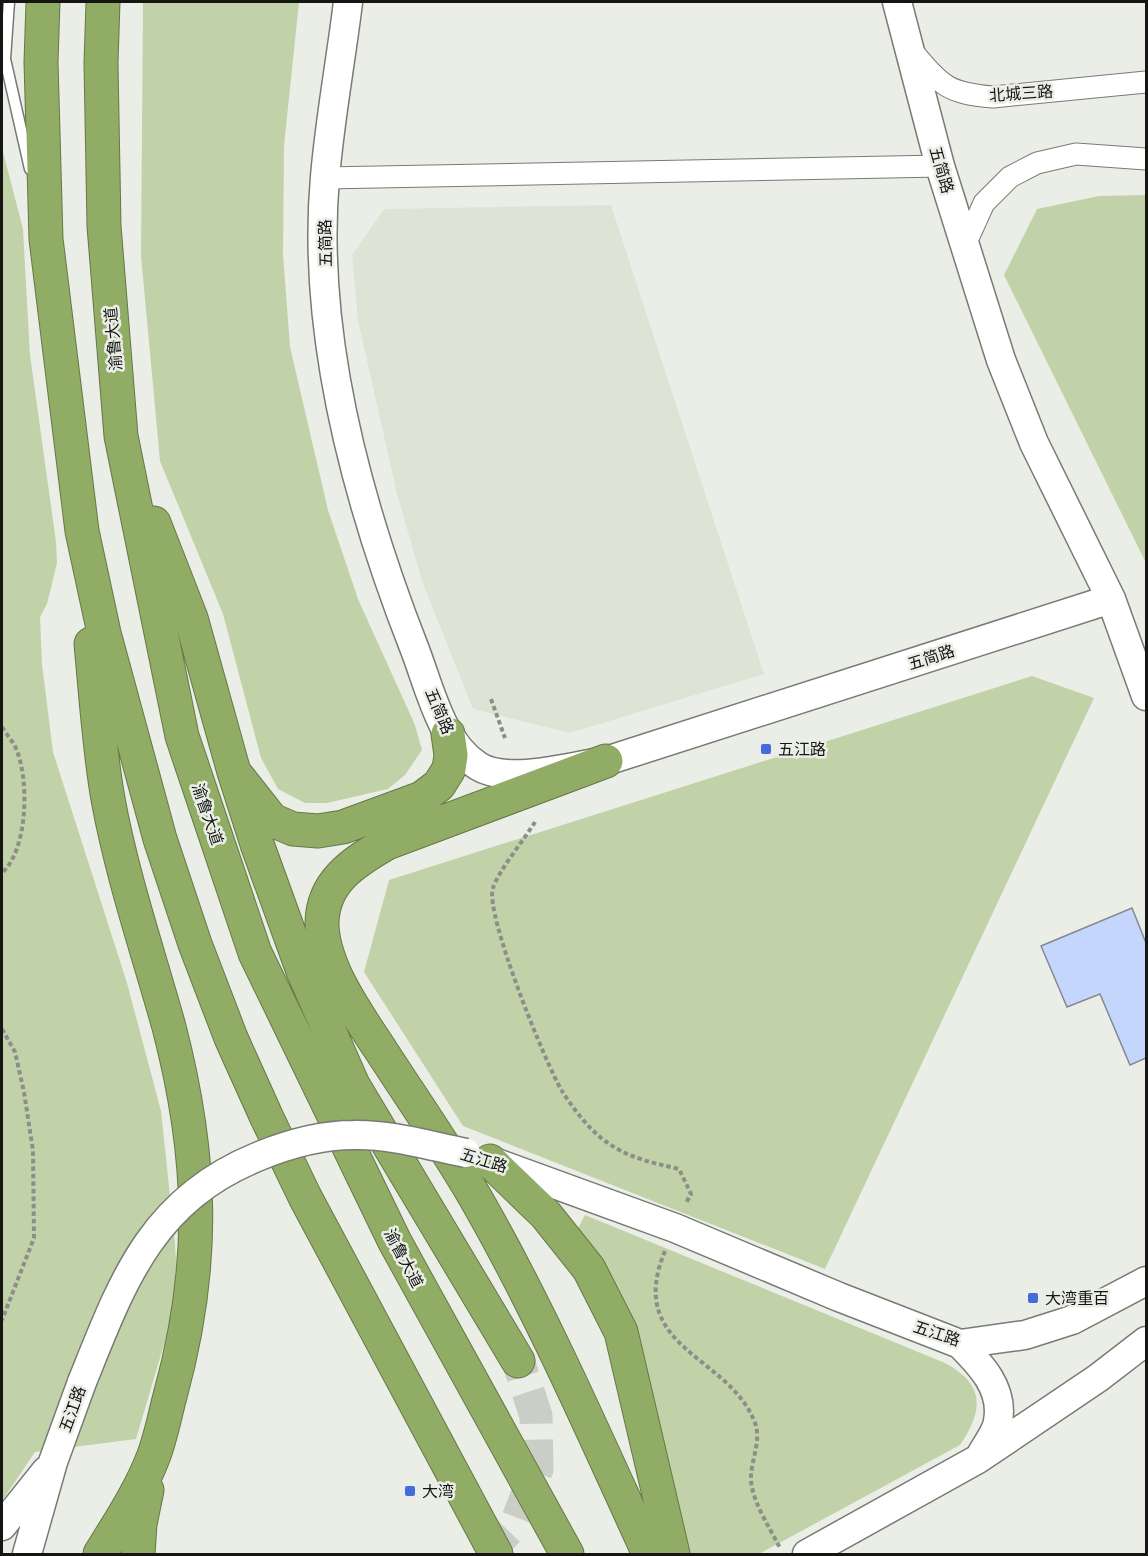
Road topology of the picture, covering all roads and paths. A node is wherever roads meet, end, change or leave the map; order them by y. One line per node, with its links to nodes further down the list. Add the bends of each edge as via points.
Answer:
1 (9, 2): 11 (lane, via 5,59)
2 (43, 2): 11 (highway, via 40,62)
3 (103, 2): 13 (highway, 渝鲁大道, via 104,226)
4 (348, 2): 10 (main road, 五简路)
5 (897, 2): 6 (main road, 五简路)
6 (913, 52): 7 (street, 北城三路, via 937,81 968,95 993,97); 9 (main road, 五简路)
7 (1146, 82)
8 (1146, 159): 12 (street, via 1076,154 1028,168 1010,177 984,203)
9 (940, 166): 10 (street); 12 (main road, 五简路)
10 (325, 178): 20 (main road, 五简路, via 323,251 329,334 346,422 391,590)
11 (46, 239): 14 (highway)
12 (965, 245): 15 (main road, 五简路, via 1001,360 1034,443)
13 (121, 436): 23 (highway, via 191,618); 44 (highway, 渝鲁大道, via 182,736 255,953 395,1242)
14 (82, 531): 35 (highway, via 99,741 108,800 177,1063 194,1165 197,1230 191,1307); 43 (highway, via 104,633 160,839 231,1038 306,1197)
15 (1111, 599): 16 (main road, 五简路); 17 (main road, 五简路); 22 (main road, 五简路)
16 (1146, 656)
17 (1146, 696)
18 (491, 699): 21 (path)
19 (2, 727): 25 (path, via 17,750 24,778 23,833)
20 (448, 734): 22 (main road, 五简路, via 480,768 499,773 523,774); 23 (highway, via 452,755 449,769 439,785 422,798 318,831 293,829 272,820)
21 (505, 738)
22 (606, 761): 45 (highway, via 387,843 368,854 335,880 325,901 322,927 328,954 348,998 474,1195 543,1323)
23 (234, 772): 34 (highway, via 303,971 353,1085)
24 (535, 822): 28 (path, via 492,889 500,938 529,1014 561,1089 599,1136 633,1159 679,1169)
25 (2, 873)
26 (2, 1029): 31 (path, via 15,1052 24,1092 33,1151 34,1227 34,1238)
27 (478, 1157): 33 (main road, 五江路, via 675,1228); 37 (main road, 五江路, bridge, via 354,1135 292,1142 200,1186 166,1219 138,1256 115,1301); 46 (highway, via 546,1215 589,1269 621,1332)
28 (691, 1194)
29 (669, 1244): 39 (path, via 657,1281 661,1317 684,1349 733,1390 751,1413 758,1433 752,1462 754,1494)
30 (1146, 1281): 33 (main road, 五江路, via 1072,1320 1024,1335)
31 (2, 1320)
32 (1146, 1341): 36 (main road)
33 (960, 1344): 36 (main road, via 985,1368 996,1393 999,1422)
34 (518, 1361)
35 (154, 1456): 41 (highway); 42 (highway)
36 (978, 1459): 39 (main road)
37 (53, 1462): 38 (main road); 40 (main road, 五江路)
38 (2, 1526)
39 (794, 1551)
40 (27, 1554)
41 (100, 1554)
42 (138, 1554)
43 (495, 1554)
44 (567, 1554)
45 (649, 1554)
46 (673, 1554)

